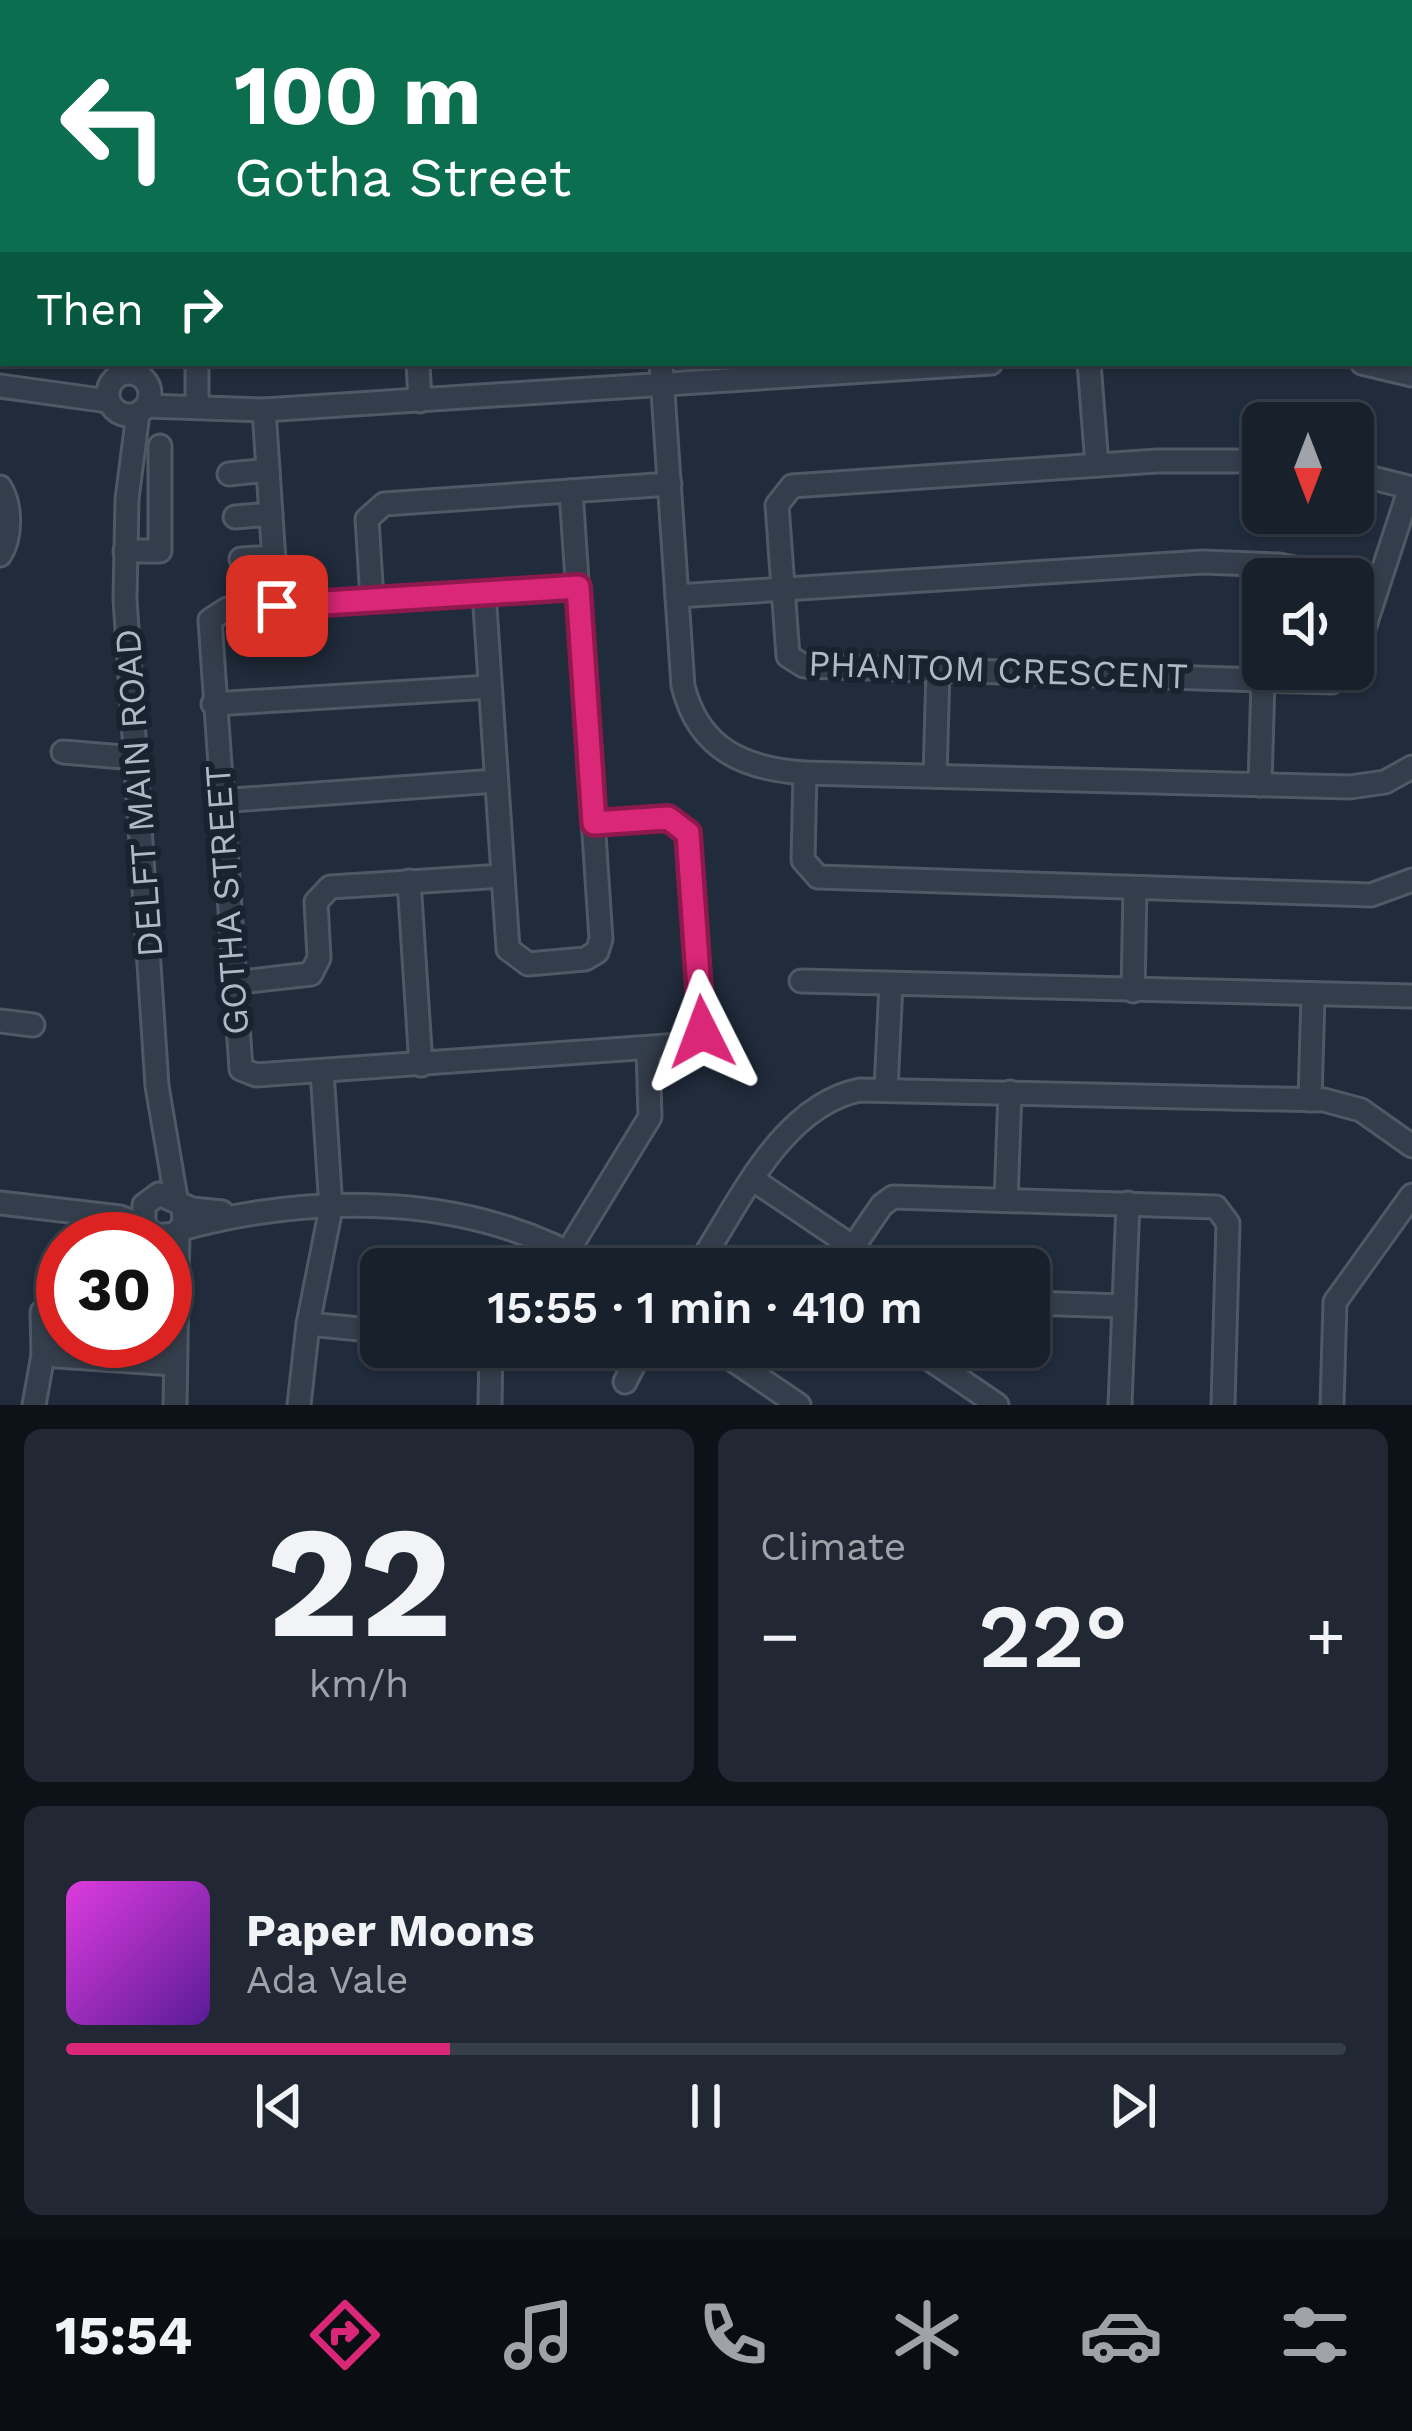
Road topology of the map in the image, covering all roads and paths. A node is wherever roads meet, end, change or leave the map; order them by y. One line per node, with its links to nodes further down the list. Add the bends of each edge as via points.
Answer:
1 (198, 366): 12 (street)
2 (418, 366): 11 (street)
3 (891, 366): 6 (street)
4 (1089, 366): 16 (street)
5 (1374, 366): 8 (street)
6 (766, 370): 7 (street)
7 (661, 374): 11 (street); 20 (street)
8 (1412, 375)
9 (10, 387): 10 (street)
10 (129, 388): 12 (street); 24 (street, DELFT MAIN ROAD)
11 (420, 400): 13 (street)
12 (207, 404): 13 (street)
13 (264, 410): 17 (street)
14 (160, 446): 25 (street)
15 (1242, 462): 16 (street, PHANTOM CRESCENT)
16 (1097, 465): 36 (street, PHANTOM CRESCENT, via 791,486 777,505)
17 (268, 470): 18 (street); 26 (street)
18 (229, 474)
19 (1374, 478): 22 (street, PHANTOM CRESCENT)
20 (670, 484): 23 (street); 38 (street)
21 (0, 487): 29 (street, via 8,505)
22 (1411, 488): 35 (street, PHANTOM CRESCENT)
23 (571, 491): 34 (street); 39 (street, via 384,503 368,519)
24 (126, 507): 25 (street); 28 (street, DELFT MAIN ROAD)
25 (161, 514): 28 (street, via 160,550)
26 (271, 514): 27 (street); 30 (street)
27 (235, 517)
28 (125, 551): 48 (street, DELFT MAIN ROAD)
29 (0, 555)
30 (274, 557): 31 (street); 41 (street)
31 (241, 560)
32 (1242, 564): 36 (street)
33 (1374, 586): 35 (street)
34 (578, 587): 37 (street, GOTHA STREET); 55 (street)
35 (1379, 587): 40 (street, PHANTOM CRESCENT)
36 (782, 590): 38 (street); 42 (street, PHANTOM CRESCENT, via 786,650 795,664)
37 (484, 592): 39 (street, GOTHA STREET); 44 (street)
38 (676, 596): 49 (street, via 683,686 697,723 737,760)
39 (372, 600): 41 (street, GOTHA STREET)
40 (1374, 602)
41 (277, 606): 46 (street, GOTHA STREET, via 227,609 210,620)
42 (938, 670): 43 (street, PHANTOM CRESCENT); 51 (street)
43 (1242, 679)
44 (490, 687): 46 (street); 52 (street)
45 (1263, 690): 53 (street)
46 (213, 704): 54 (street, GOTHA STREET)
47 (63, 752): 48 (street)
48 (135, 758): 71 (street, DELFT MAIN ROAD)
49 (805, 773): 51 (street); 59 (street, via 803,860 814,876)
50 (1410, 774): 53 (street, via 1362,787)
51 (935, 776): 53 (street)
52 (496, 781): 54 (street); 56 (street)
53 (1260, 785)
54 (219, 802): 61 (street, GOTHA STREET)
55 (594, 823): 56 (street, via 602,940 594,956 529,964 514,958); 68 (street, GOTHA STREET, via 668,818 688,833 702,1032 689,1046)
56 (503, 876): 58 (street)
57 (1412, 880): 59 (street, via 1378,896)
58 (409, 881): 61 (street, via 325,889 316,902 314,970 302,979); 69 (street)
59 (1135, 888): 63 (street)
60 (801, 981): 62 (street)
61 (232, 983): 70 (street, GOTHA STREET, via 241,1069 256,1076)
62 (891, 984): 63 (street); 72 (street)
63 (1133, 991): 64 (street)
64 (1313, 996): 65 (street); 74 (street)
65 (1412, 996)
66 (0, 1022): 67 (street)
67 (33, 1025)
68 (648, 1050): 69 (street, GOTHA STREET); 90 (street, via 652,1107 645,1130)
69 (421, 1065): 70 (street, GOTHA STREET)
70 (322, 1071): 81 (street)
71 (157, 1086): 83 (street, DELFT MAIN ROAD); 86 (street, DELFT MAIN ROAD)
72 (886, 1089): 73 (street); 76 (street, via 848,1092 805,1114)
73 (1010, 1092): 74 (street); 78 (street)
74 (1310, 1100): 75 (street, via 1361,1110)
75 (1412, 1147)
76 (755, 1180): 88 (street); 91 (street)
77 (1412, 1195): 111 (street, via 1335,1303)
78 (1006, 1201): 80 (street); 88 (street, via 893,1197)
79 (0, 1203): 82 (street)
80 (1128, 1203): 93 (street); 110 (street, via 1212,1206 1226,1215)
81 (331, 1208): 87 (street); 89 (street, via 429,1208); 94 (street)
82 (84, 1212)
83 (150, 1212)
84 (152, 1212): 85 (street, via 159,1194)
85 (176, 1212)
86 (179, 1212)
87 (192, 1216)
88 (853, 1247)
89 (561, 1248)
90 (570, 1248)
91 (710, 1248)
92 (1050, 1304): 93 (street)
93 (1124, 1306): 109 (street)
94 (308, 1324): 95 (street); 105 (street)
95 (360, 1328)
96 (41, 1368): 103 (street)
97 (174, 1368): 104 (street, DELFT MAIN ROAD)
98 (491, 1368): 106 (street)
99 (632, 1368): 102 (street)
100 (745, 1368): 107 (street)
101 (943, 1368): 108 (street)
102 (625, 1382)
103 (34, 1405)
104 (175, 1405)
105 (299, 1405)
106 (490, 1405)
107 (799, 1405)
108 (997, 1405)
109 (1120, 1405)
110 (1223, 1405)
111 (1332, 1405)

